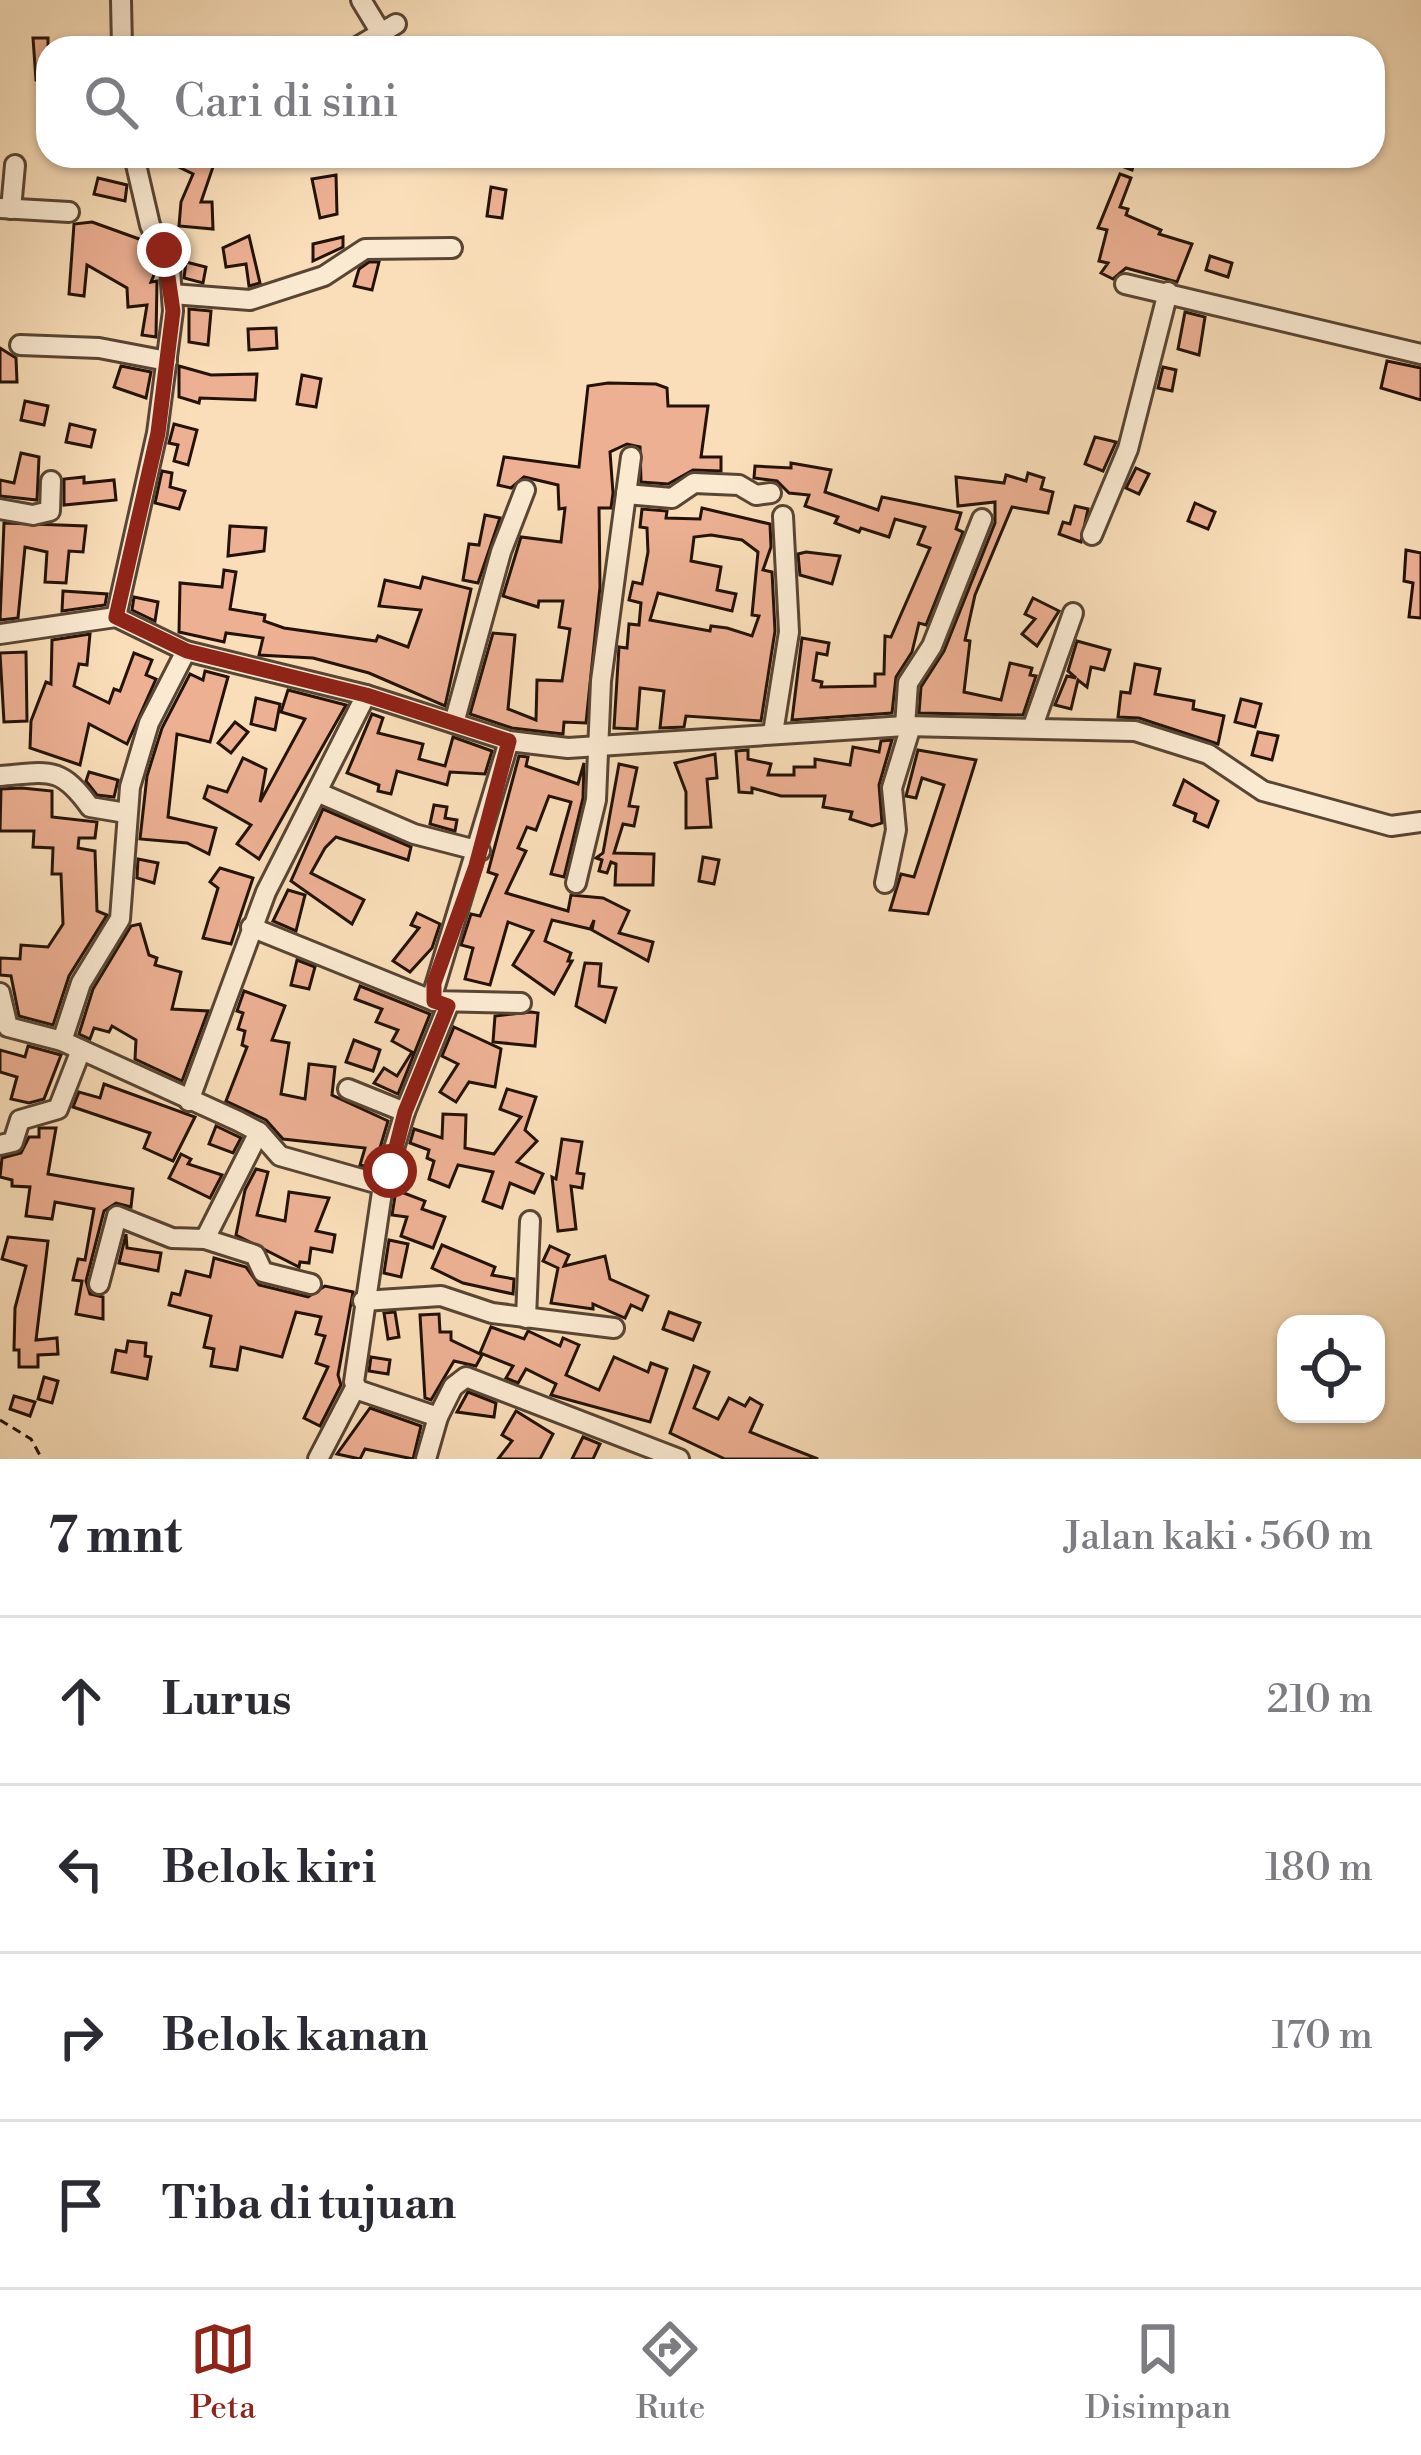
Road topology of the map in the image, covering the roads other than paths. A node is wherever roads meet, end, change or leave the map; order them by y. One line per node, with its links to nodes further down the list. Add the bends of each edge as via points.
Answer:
1 (121, 0): 3 (street)
2 (361, 0): 4 (street, via 388,28)
3 (122, 36)
4 (375, 36)
5 (15, 165): 7 (street)
6 (137, 168): 12 (street)
7 (6, 208): 8 (street)
8 (69, 212)
9 (452, 248): 12 (street, via 365,249 324,276 250,300)
10 (1125, 284): 11 (street)
11 (1168, 292): 14 (street); 24 (street, via 1128,449)
12 (172, 294): 15 (street)
13 (20, 344): 15 (street)
14 (1421, 355)
15 (167, 361): 26 (street)
16 (631, 457): 20 (street)
17 (50, 481): 21 (street, via 50,512)
18 (525, 490): 30 (street)
19 (771, 493): 20 (street, via 694,483 672,498)
20 (626, 494): 35 (street)
21 (0, 508)
22 (783, 516): 33 (street, via 789,632)
23 (982, 519): 31 (street, via 932,646 908,682)
24 (1092, 535)
25 (1073, 614): 32 (street)
26 (116, 617): 27 (street); 28 (street)
27 (0, 634)
28 (187, 651): 29 (street); 38 (street, via 149,722)
29 (366, 695): 30 (street); 37 (street)
30 (454, 723): 34 (street)
31 (908, 726): 32 (street); 33 (street); 42 (street, via 892,788 896,830)
32 (1033, 726): 39 (street, via 1136,731 1208,754 1263,791 1391,826)
33 (773, 733): 35 (street)
34 (509, 741): 35 (street); 40 (street)
35 (594, 748): 41 (street, via 594,813)
36 (0, 776): 38 (street, via 57,773 90,807)
37 (317, 792): 40 (street, via 414,834); 43 (street)
38 (126, 813): 47 (street, via 120,919 81,982)
39 (1421, 822)
40 (479, 851): 46 (street, via 435,977)
41 (576, 883)
42 (885, 883)
43 (251, 927): 46 (street); 50 (street)
44 (0, 993): 47 (street, via 8,1027)
45 (521, 1003): 46 (street)
46 (441, 1004): 51 (street)
47 (62, 1041): 48 (street)
48 (81, 1050): 50 (street); 53 (street, via 58,1109 20,1120 13,1142)
49 (348, 1089): 51 (street)
50 (189, 1101): 52 (street)
51 (405, 1112): 54 (street)
52 (259, 1132): 54 (street, via 280,1156); 56 (street)
53 (0, 1145)
54 (383, 1185): 59 (street)
55 (530, 1221): 60 (street)
56 (205, 1239): 57 (street, via 172,1238 116,1216); 58 (street, via 255,1256 263,1273)
57 (99, 1283)
58 (311, 1284)
59 (363, 1301): 60 (street, via 441,1296); 62 (street)
60 (526, 1318): 61 (street)
61 (614, 1328)
62 (356, 1388): 63 (street); 64 (street)
63 (438, 1417): 65 (street); 66 (street, via 466,1377)
64 (318, 1459)
65 (426, 1459)
66 (679, 1459)

